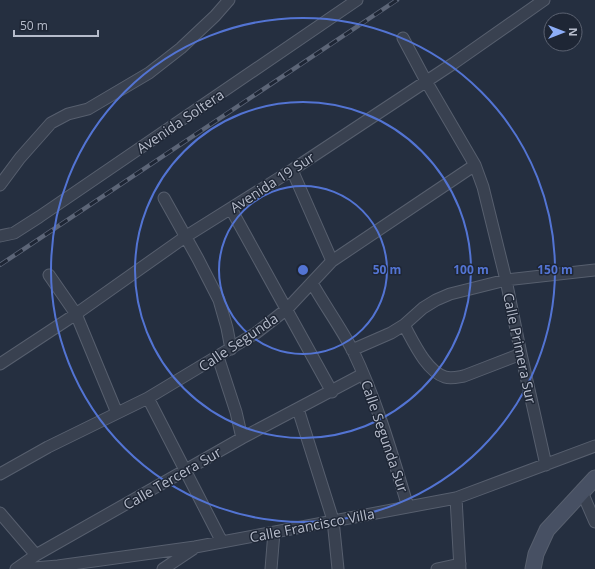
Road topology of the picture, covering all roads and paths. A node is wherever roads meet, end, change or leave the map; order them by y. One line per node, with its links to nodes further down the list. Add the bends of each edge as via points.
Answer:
1 (229, 0): 8 (street, via 181,48 149,73 88,109 68,114 51,123)
2 (357, 0): 11 (street, Avenida Soltera, via 39,217 14,233)
3 (544, 0): 5 (street, Avenida 19 Sur)
4 (403, 38): 5 (street, Calle Primera Sur)
5 (426, 81): 6 (street, Calle Primera Sur); 7 (street, Avenida 19 Sur)
6 (475, 165): 13 (street, Calle Segunda); 16 (street, Calle Primera Sur)
7 (292, 170): 10 (street, Avenida 19 Sur); 13 (street)
8 (0, 185)
9 (164, 198): 12 (street)
10 (231, 209): 12 (street, Avenida 19 Sur); 18 (street)
11 (0, 236)
12 (185, 237): 19 (street, Avenida 19 Sur); 21 (street, via 219,300)
13 (332, 261): 17 (street, Calle Segunda)
14 (595, 270): 16 (street)
15 (49, 275): 19 (street)
16 (506, 280): 20 (street, via 436,300); 23 (street, Calle Primera Sur)
17 (312, 283): 18 (street, Calle Segunda); 22 (street, Calle Segunda Sur)
18 (287, 309): 21 (street, Calle Segunda); 27 (street)
19 (76, 314): 25 (street, Avenida 19 Sur); 30 (street)
20 (404, 325): 22 (street, via 391,334); 23 (street, via 426,361 445,377 464,376)
21 (232, 349): 24 (street, Calle Segunda)
22 (352, 350): 26 (street, Calle Segunda Sur)
23 (521, 354): 33 (street, Calle Primera Sur)
24 (218, 357): 28 (street, Calle Segunda); 31 (street)
25 (0, 364)
26 (363, 374): 27 (street, Calle Tercera Sur); 39 (street, Calle Segunda Sur, via 384,425)
27 (332, 392): 29 (street, Calle Tercera Sur)
28 (148, 398): 30 (street, Calle Segunda); 34 (street)
29 (298, 409): 31 (street, Calle Tercera Sur); 41 (street)
30 (117, 413): 35 (street, Calle Segunda)
31 (242, 438): 34 (street, Calle Tercera Sur)
32 (595, 446): 33 (street, Calle Francisco Villa)
33 (546, 465): 38 (street, Calle Francisco Villa)
34 (186, 471): 44 (street); 46 (street, Calle Tercera Sur)
35 (0, 474)
36 (595, 478): 37 (main road)
37 (582, 492): 42 (street); 54 (main road, via 547,530 536,554)
38 (456, 498): 39 (street, Calle Francisco Villa); 47 (street)
39 (408, 506): 41 (street, Calle Francisco Villa)
40 (0, 513): 46 (street)
41 (333, 520): 43 (street, Calle Francisco Villa); 52 (street)
42 (595, 522)
43 (274, 532): 44 (street, Calle Francisco Villa); 51 (street)
44 (222, 542): 45 (street, Calle Francisco Villa)
45 (195, 547): 49 (street, Calle Francisco Villa); 50 (street)
46 (36, 555): 48 (street, Calle Tercera Sur)
47 (460, 566): 53 (street)
48 (16, 569)
49 (22, 569)
50 (163, 569)
51 (271, 569)
52 (338, 569)
53 (437, 569)
54 (533, 569)

